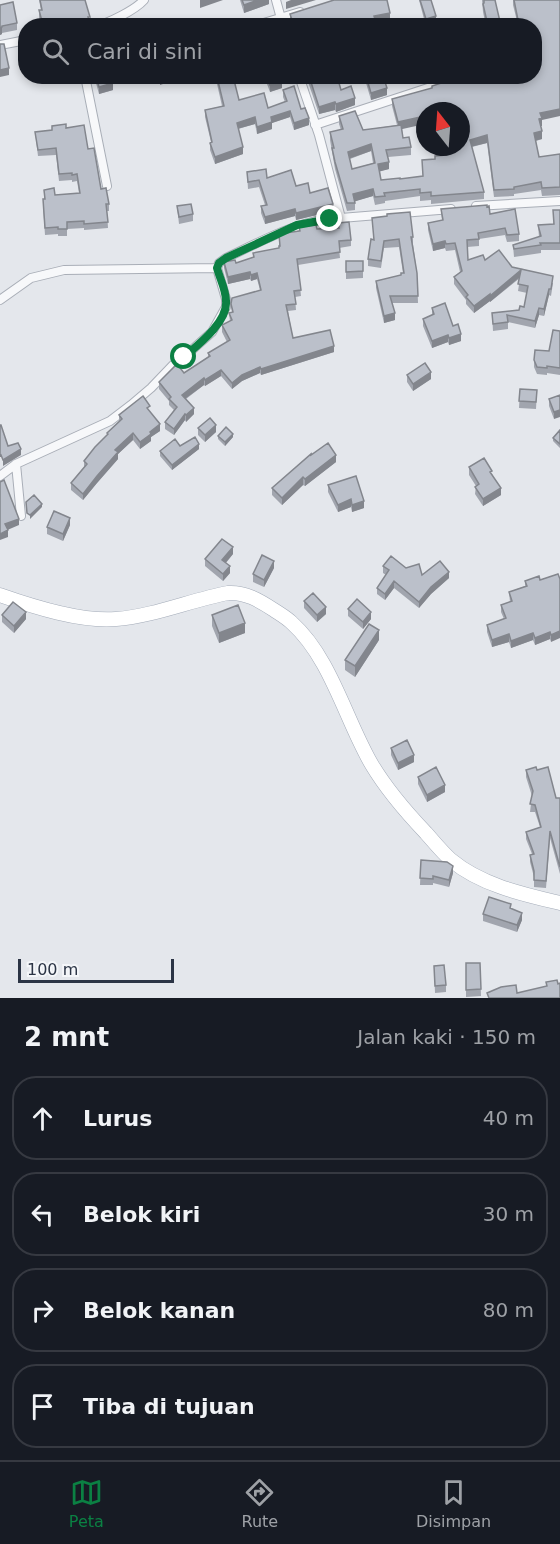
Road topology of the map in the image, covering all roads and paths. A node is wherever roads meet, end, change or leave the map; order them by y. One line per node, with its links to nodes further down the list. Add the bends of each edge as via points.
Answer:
1 (144, 0): 4 (street)
2 (276, 0): 5 (street)
3 (303, 11): 6 (street)
4 (115, 18)
5 (281, 18)
6 (290, 18)
7 (18, 42): 8 (street)
8 (0, 45)
9 (87, 84): 13 (street)
10 (302, 84): 12 (street)
11 (443, 84): 12 (street)
12 (315, 125): 17 (street)
13 (107, 186)
14 (560, 201): 15 (street)
15 (468, 207)
16 (456, 208): 17 (street)
17 (341, 218): 18 (street, via 297,225 226,258)
18 (217, 268): 19 (street, via 64,270 31,278); 20 (street, via 226,307 212,332 110,421)
19 (0, 300)
20 (15, 464): 21 (street); 22 (street)
21 (0, 476)
22 (21, 516)
23 (0, 595): 24 (main road, via 62,614 116,619 237,592 266,604 307,639 372,765 397,800 450,859 483,880)
24 (560, 903)

